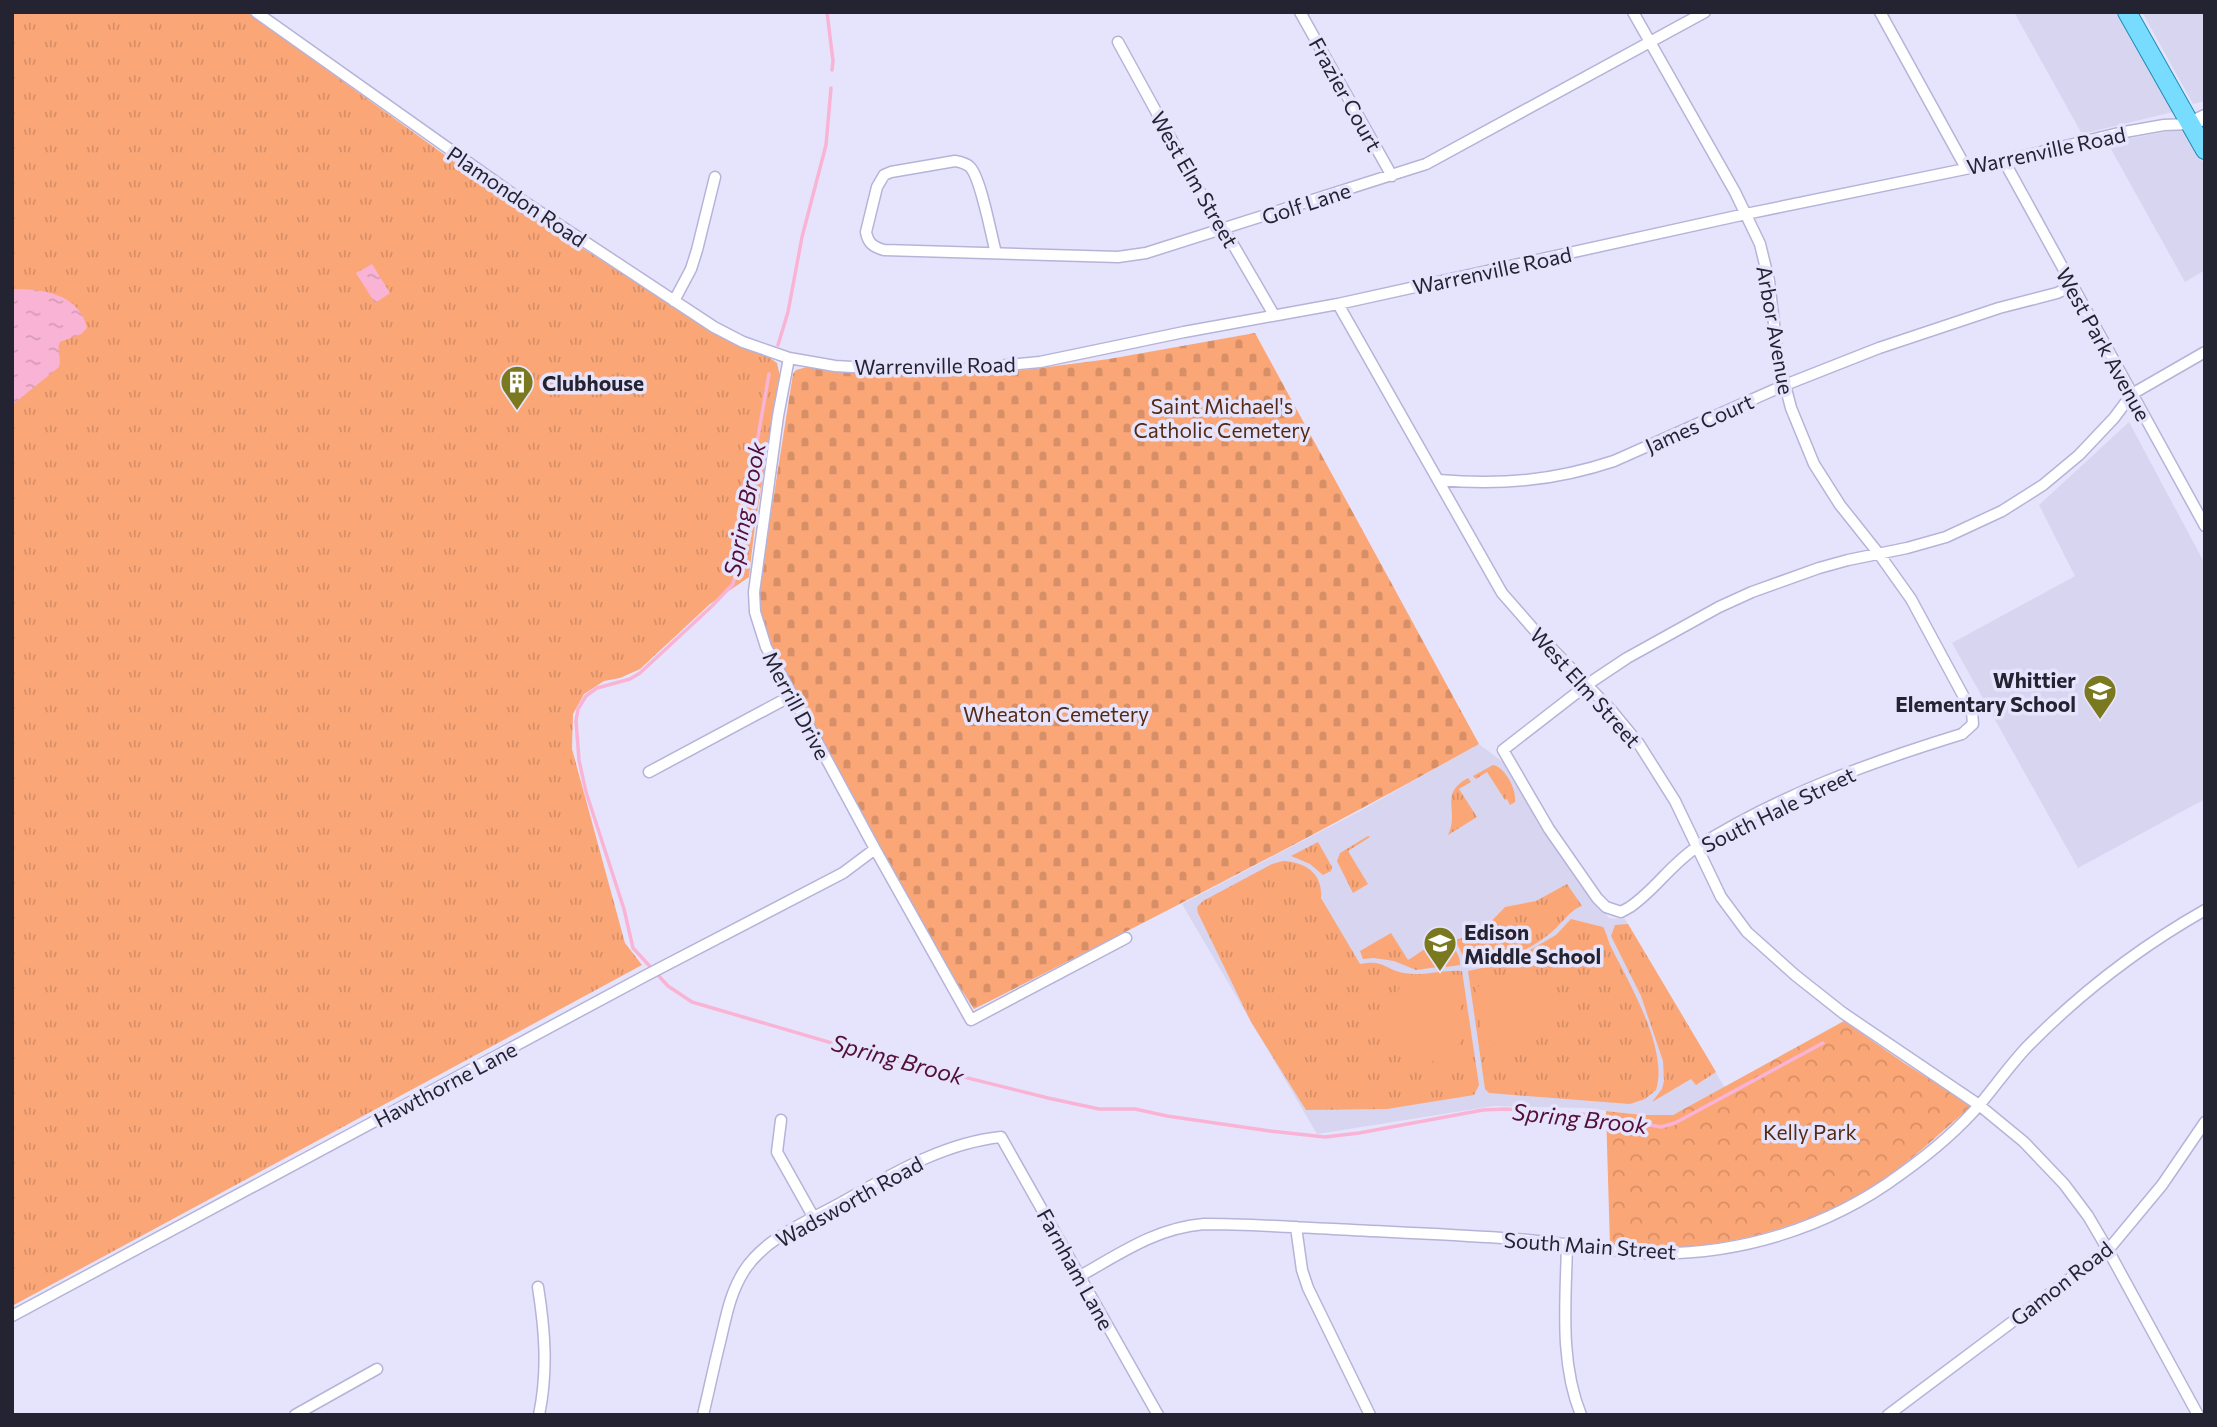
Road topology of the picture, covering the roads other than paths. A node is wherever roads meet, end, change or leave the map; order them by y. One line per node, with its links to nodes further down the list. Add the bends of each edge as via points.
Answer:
1 (256, 12): 19 (street, Plamondon Road)
2 (1300, 12): 13 (street, Frazier Court)
3 (1633, 12): 8 (street, Arbor Avenue)
4 (1705, 12): 8 (street, Golf Lane)
5 (1880, 12): 12 (street)
6 (2127, 12): 9 (main road)
7 (1118, 42): 16 (street, West Elm Street)
8 (1650, 43): 13 (street, Golf Lane, via 1426,164); 15 (street, Arbor Avenue)
9 (2197, 120): 10 (main road); 11 (street, Warrenville Road)
10 (2205, 150)
11 (2004, 161): 12 (street, Warrenville Road); 18 (street, West Park Avenue)
12 (1966, 168): 15 (street, Warrenville Road)
13 (1392, 176): 16 (street, Golf Lane)
14 (715, 177): 19 (street, via 691,269)
15 (1746, 214): 20 (street, Warrenville Road); 24 (street, Arbor Avenue, via 1765,265)
16 (1223, 230): 17 (street, Golf Lane, via 1118,257); 21 (street, West Elm Street)
17 (996, 253): 17 (street, Golf Lane, via 974,173 963,162 884,175 866,232 870,243 884,250)
18 (2072, 286): 24 (street, James Court, via 1927,332); 25 (street, West Park Avenue)
19 (674, 301): 23 (street, Plamondon Road, via 714,327)
20 (1338, 304): 21 (street, Warrenville Road); 26 (street, West Elm Street)
21 (1274, 316): 23 (street, Warrenville Road, via 1011,366 887,369)
22 (2205, 352): 25 (street)
23 (789, 358): 30 (street, Merrill Drive, via 754,592 759,630)
24 (1785, 385): 26 (street, James Court, via 1589,470 1525,482); 28 (street, Arbor Avenue, via 1814,464)
25 (2132, 394): 27 (street, West Park Avenue); 28 (street, via 2079,455 2002,511 1946,537)
26 (1438, 480): 29 (street, West Elm Street, via 1502,593)
27 (2205, 526)
28 (1879, 554): 29 (street, via 1819,568 1730,602 1655,641); 31 (street, Arbor Avenue, via 1926,624)
29 (1588, 684): 33 (street, West Elm Street, via 1651,761); 33 (street, South Hale Street, via 1503,750 1549,829 1606,907 1621,912)
30 (791, 696): 32 (street); 34 (street, Merrill Drive)
31 (1972, 712): 33 (street, South Hale Street, via 1973,724 1962,734 1836,777)
32 (649, 772)
33 (1698, 847): 37 (street, West Elm Street, via 1721,897 1761,945 1843,1013)
34 (875, 849): 36 (street, Merrill Drive, via 971,1020); 47 (street, Hawthorne Lane, via 843,873)
35 (2205, 910): 37 (street, South Main Street, via 2136,954 2070,1007 2010,1066)
36 (1126, 938)
37 (1979, 1105): 43 (street, South Main Street, via 1939,1144 1878,1190 1784,1234 1691,1252 1641,1252); 44 (street, West Elm Street, via 2051,1169)
38 (781, 1120): 41 (street, via 777,1152)
39 (2205, 1122): 44 (street, Gamon Road, via 2162,1185)
40 (987, 1139): 41 (street, Wadsworth Road, via 914,1164); 45 (street, Farnham Lane, via 1001,1137 1008,1147)
41 (814, 1218): 51 (street, Wadsworth Road, via 762,1250 744,1271 732,1293)
42 (1296, 1227): 43 (street, South Main Street); 45 (street, South Main Street, via 1175,1227); 53 (street, via 1308,1288)
43 (1567, 1243): 54 (street, via 1567,1353)
44 (2108, 1250): 55 (street, Gamon Road); 56 (street, West Elm Street)
45 (1080, 1276): 52 (street, Farnham Lane)
46 (538, 1287): 50 (street, via 546,1360)
47 (12, 1316)
48 (377, 1369): 49 (street)
49 (295, 1415)
50 (539, 1415)
51 (703, 1415)
52 (1158, 1415)
53 (1370, 1415)
54 (1581, 1415)
55 (1888, 1415)
56 (2198, 1415)

